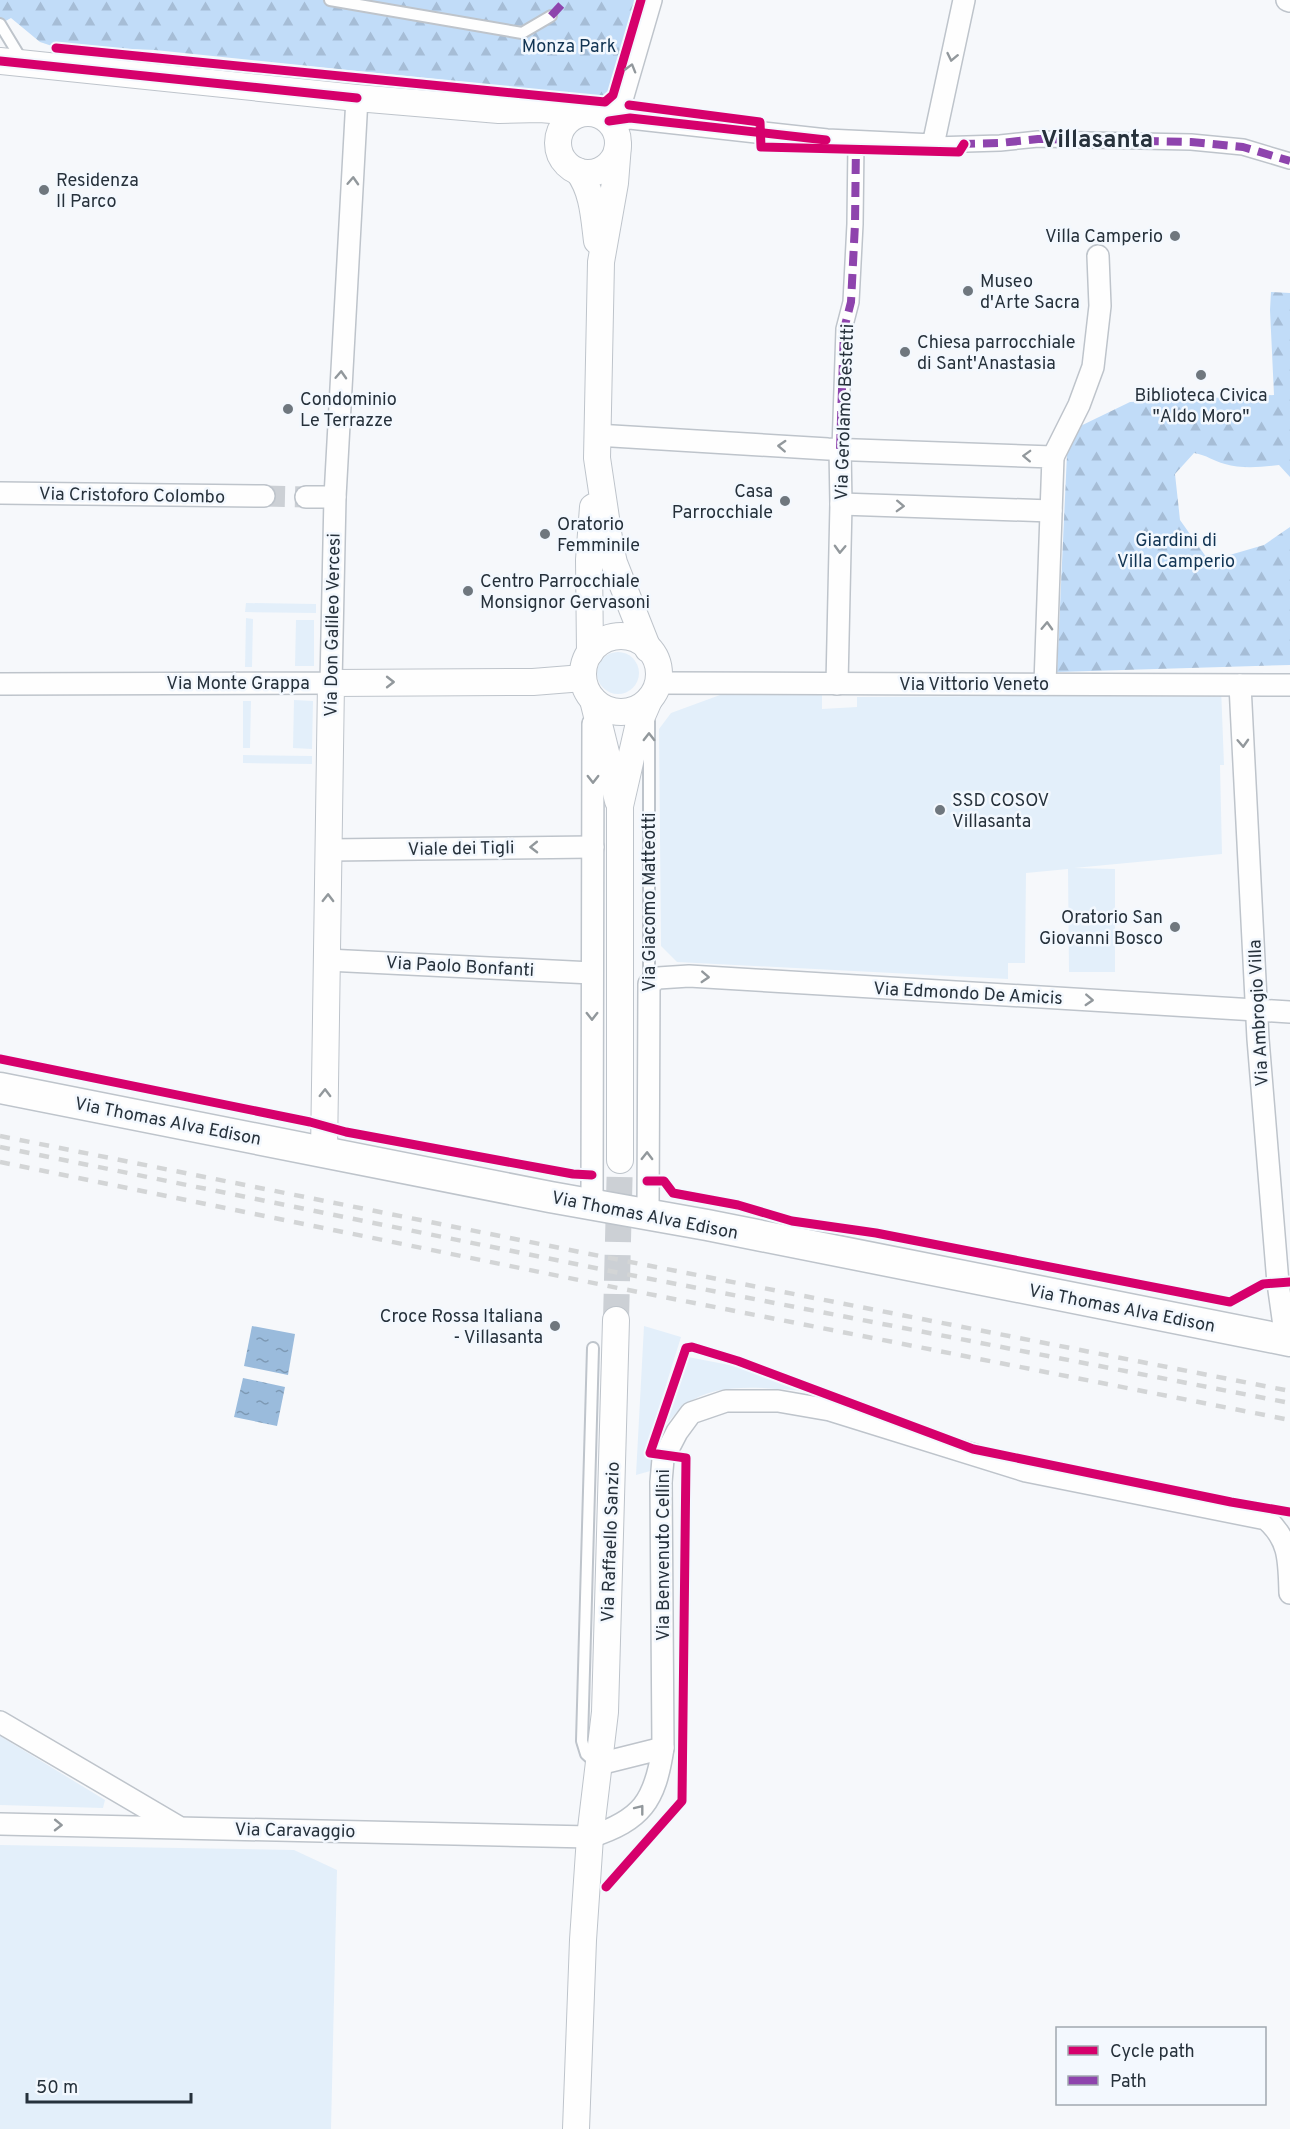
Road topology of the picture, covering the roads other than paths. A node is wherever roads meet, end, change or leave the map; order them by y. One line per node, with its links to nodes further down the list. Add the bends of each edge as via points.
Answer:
1 (330, 0): 4 (lane, via 522,33)
2 (651, 0): 9 (street, one-way to 2, via 621,103)
3 (963, 0): 12 (street, one-way to 12)
4 (551, 16)
5 (0, 24): 6 (lane)
6 (12, 62): 7 (street)
7 (357, 98): 8 (street); 23 (street, Via Don Galileo Vercesi, one-way to 7)
8 (499, 110): 9 (street, via 540,109); 14 (street, via 534,124)
9 (598, 117): 10 (street); 11 (street, via 615,131); 14 (street, via 575,116 563,126 558,141)
10 (856, 142): 12 (street); 18 (street, Via Gerolamo Bestetti, via 852,291 844,329)
11 (618, 145): 14 (street, via 606,166 593,172); 16 (street)
12 (933, 145): 13 (street, via 1038,139 1191,142 1243,147)
13 (1290, 161)
14 (569, 162): 16 (street, via 584,178 590,195)
15 (1098, 256): 19 (street, via 1100,306 1093,367)
16 (601, 262): 17 (street)
17 (597, 447): 18 (street, one-way to 17); 26 (street, via 614,563); 27 (street, via 589,560)
18 (840, 449): 19 (street, one-way to 18); 24 (street, Via Gerolamo Bestetti)
19 (1053, 458): 25 (street)
20 (0, 494): 21 (street, Via Cristoforo Colombo)
21 (264, 496)
22 (306, 496): 23 (street)
23 (334, 497): 28 (street, Via Don Galileo Vercesi)
24 (841, 504): 25 (street, one-way to 25); 30 (street, Via Gerolamo Bestetti, one-way to 30)
25 (1051, 511): 31 (street, one-way to 25)
26 (648, 649): 27 (street, via 634,639 616,637 601,642); 35 (street, via 657,664)
27 (590, 653): 34 (street, via 585,663)
28 (331, 683): 29 (street, Via Monte Grappa); 34 (street, Via Monte Grappa, one-way to 34, via 516,682); 38 (street, Via Don Galileo Vercesi)
29 (0, 684)
30 (837, 684): 31 (street, Via Vittorio Veneto); 35 (street, Via Vittorio Veneto)
31 (1045, 684): 32 (street, Via Vittorio Veneto)
32 (1240, 685): 33 (street, Via Vittorio Veneto); 42 (street, Via Ambrogio Villa, one-way to 42)
33 (1290, 685)
34 (588, 689): 35 (street, via 605,709 620,712 634,710); 36 (street, Via Giacomo Matteotti); 37 (street, one-way to 37)
35 (653, 691): 36 (street, Via Giacomo Matteotti, via 639,723); 41 (lane, Via Giacomo Matteotti, one-way to 35)
36 (620, 806): 46 (street, Via Giacomo Matteotti)
37 (593, 847): 38 (street, Viale dei Tigli, one-way to 38); 40 (street)
38 (328, 850): 39 (street, Via Don Galileo Vercesi, one-way to 38)
39 (327, 960): 40 (street, Via Paolo Bonfanti); 45 (street, Via Don Galileo Vercesi, one-way to 39)
40 (592, 973): 47 (street, one-way to 47)
41 (649, 984): 42 (street, Via Edmondo De Amicis, one-way to 42, via 658,978 689,976); 48 (street, Via Giacomo Matteotti, one-way to 41)
42 (1258, 1009): 43 (street, Via Edmondo De Amicis); 50 (street, Via Ambrogio Villa, via 1276,1260)
43 (1290, 1012)
44 (0, 1088): 45 (main road, Via Thomas Alva Edison)
45 (324, 1152): 47 (main road, Via Thomas Alva Edison)
46 (620, 1160)
47 (592, 1204): 48 (main road, Via Thomas Alva Edison)
48 (648, 1214): 50 (main road, Via Thomas Alva Edison)
49 (616, 1320): 56 (street, Via Raffaello Sanzio, via 604,1712)
50 (1288, 1340)
51 (593, 1348): 56 (lane, Via Raffaello Sanzio, via 582,1741 586,1754)
52 (1282, 1521): 53 (street, via 1280,1531 1288,1545); 55 (street, Via Benvenuto Cellini, via 1026,1471 830,1410 778,1401 726,1401 691,1413 663,1460 661,1482)
53 (1290, 1593)
54 (0, 1722): 58 (street)
55 (663, 1748): 56 (street); 59 (street, Via Benvenuto Cellini, one-way to 55, via 627,1822 643,1807 656,1779)
56 (599, 1764): 59 (street, Via Raffaello Sanzio)
57 (0, 1824): 58 (street, Via Caravaggio, one-way to 58)
58 (181, 1828): 59 (street, Via Caravaggio)
59 (590, 1837): 60 (street, Via Raffaello Sanzio)
60 (576, 2129)

